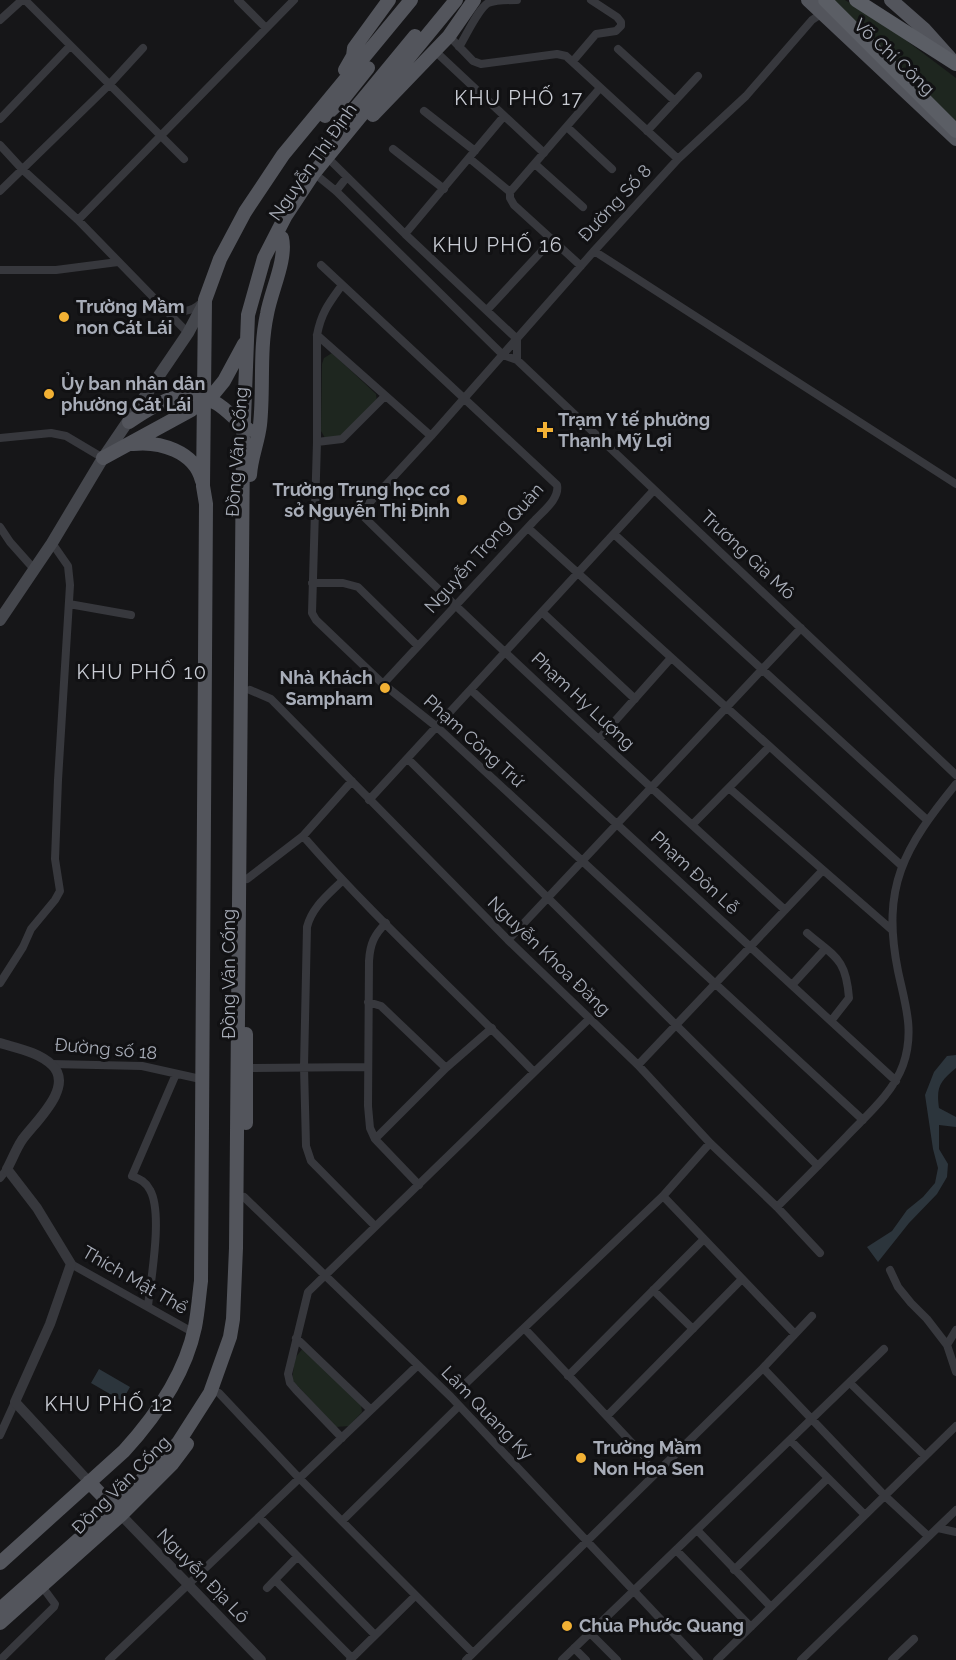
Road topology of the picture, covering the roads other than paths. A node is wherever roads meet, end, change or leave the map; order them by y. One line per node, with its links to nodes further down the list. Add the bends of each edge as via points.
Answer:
1 (23, 0): 19 (street); 22 (street)
2 (238, 0): 20 (street)
3 (294, 0): 20 (street)
4 (389, 0): 30 (main road, via 354,48)
5 (403, 0): 30 (main road, Nguyễn Thị Định)
6 (411, 0): 30 (main road, Nguyễn Thị Định)
7 (421, 0): 49 (main road, Nguyễn Thị Định, via 344,98)
8 (446, 0): 50 (main road, Nguyễn Thị Định, via 354,110)
9 (456, 0): 36 (main road, Nguyễn Thị Định)
10 (464, 0): 36 (main road, Nguyễn Thị Định)
11 (474, 0): 21 (main road)
12 (517, 0): 23 (street, via 486,4)
13 (591, 0): 28 (street, via 617,17 621,26 616,31 596,34)
14 (808, 0): 18 (main road, Võ Chí Công)
15 (856, 0): 29 (highway, Võ Chí Công)
16 (891, 0): 29 (main road, Võ Chí Công)
17 (900, 0): 27 (main road)
18 (826, 7): 41 (highway, Võ Chí Công); 44 (main road, Võ Chí Công); 52 (street, Đường Số 8, via 746,96)
19 (2, 15)
20 (266, 28): 42 (street)
21 (449, 36): 23 (street); 26 (main road)
22 (70, 46): 32 (street); 38 (street)
23 (459, 47): 28 (street, via 481,64 557,54)
24 (143, 48): 32 (street)
25 (618, 49): 34 (street)
26 (435, 51): 37 (street); 43 (main road)
27 (956, 51)
28 (573, 61): 33 (street)
29 (956, 64)
30 (348, 72): 49 (main road, Nguyễn Thị Định); 68 (main road, Nguyễn Thị Định, via 280,145 236,212)
31 (698, 76): 34 (street)
32 (109, 84): 42 (street); 54 (street)
33 (600, 88): 39 (street); 40 (street)
34 (675, 101): 40 (street)
35 (424, 111): 48 (street)
36 (366, 113): 43 (main road, Nguyễn Thị Định); 50 (main road, Nguyễn Thị Định)
37 (504, 116): 47 (street); 48 (street)
38 (0, 119)
39 (567, 127): 47 (street); 55 (street)
40 (647, 131): 52 (street)
41 (956, 131)
42 (162, 136): 51 (street); 63 (street)
43 (353, 137): 50 (main road)
44 (956, 140)
45 (0, 145): 54 (street)
46 (393, 149): 58 (street)
47 (544, 153): 53 (street)
48 (472, 154): 58 (street); 61 (street)
49 (283, 155): 68 (main road, Nguyễn Thị Định)
50 (330, 156): 56 (main road, Nguyễn Thị Định); 57 (street)
51 (184, 159)
52 (678, 159): 67 (street, Đường Số 8)
53 (535, 164): 61 (street); 62 (street)
54 (22, 169): 59 (street); 63 (street)
55 (612, 170)
56 (317, 176): 60 (street, Trương Gia Mô); 65 (main road, Nguyễn Thị Định, via 295,201)
57 (347, 177): 60 (street); 64 (street)
58 (444, 189): 64 (street)
59 (0, 191)
60 (336, 191): 81 (street, Trương Gia Mô)
61 (510, 192): 66 (street, via 514,205)
62 (583, 207)
63 (78, 220): 69 (street)
64 (405, 234): 76 (street)
65 (279, 236): 79 (main road, Nguyễn Thị Định, via 254,328); 89 (main road, Đồng Văn Cống, via 284,245 266,315)
66 (553, 239): 71 (street); 76 (street)
67 (594, 250): 71 (street, Đường Số 8); 98 (street)
68 (220, 259): 74 (main road, Nguyễn Thị Định)
69 (118, 262): 72 (street, via 56,270); 75 (street)
70 (321, 265): 73 (street, Nguyễn Trọng Quản)
71 (580, 266): 80 (street, Đường Số 8)
72 (0, 270)
73 (342, 285): 78 (street, Phạm Công Trứ, via 320,319); 85 (street, Nguyễn Trọng Quản)
74 (205, 300): 75 (street, via 191,310); 77 (main road, Nguyễn Thị Định); 84 (main road, Đồng Văn Cống)
75 (165, 310): 77 (street)
76 (487, 310): 80 (street)
77 (188, 333): 87 (main road, Nguyễn Thị Định)
78 (317, 335): 83 (street); 92 (street, Phạm Công Trứ)
79 (246, 339): 84 (main road, Nguyễn Thị Định, via 224,381); 88 (main road, Đồng Văn Cống)
80 (517, 339): 81 (street, Đường Số 8); 82 (street)
81 (503, 355): 82 (street, Trương Gia Mô); 85 (street, Đường Số 8)
82 (517, 360): 99 (street, Trương Gia Mô)
83 (385, 396): 90 (street); 92 (street, via 342,439)
84 (204, 398): 86 (main road); 87 (main road, via 181,395 166,399); 93 (main road, Nguyễn Thị Định, via 190,410); 100 (main road, Đồng Văn Cống)
85 (465, 398): 90 (street, Đường Số 8); 104 (street, Nguyễn Trọng Quản, via 557,485 556,497)
86 (232, 417): 88 (main road); 94 (main road)
87 (129, 422): 95 (main road, Nguyễn Thị Định)
88 (244, 426): 89 (main road); 94 (main road, Đồng Văn Cống); 96 (main road, via 251,441)
89 (258, 435): 96 (main road, Đồng Văn Cống)
90 (431, 436): 102 (street, Đường Số 8)
91 (0, 438): 95 (street, via 51,433 66,436)
92 (317, 442): 101 (street, Phạm Công Trứ)
93 (125, 445): 95 (main road, Nguyễn Thị Định); 100 (main road, via 152,443 175,449 201,475)
94 (243, 445): 97 (main road, Đồng Văn Cống)
95 (103, 458): 106 (main road, Nguyễn Thị Định)
96 (251, 462): 97 (main road, Đồng Văn Cống)
97 (246, 483): 121 (main road, Đồng Văn Cống); 143 (main road, Đồng Văn Cống)
98 (956, 484)
99 (654, 490): 105 (street); 115 (street, Trương Gia Mô)
100 (204, 491): 135 (main road, Đồng Văn Cống)
101 (314, 513): 102 (street); 109 (street, Phạm Công Trứ)
102 (360, 513): 111 (street, Phạm Hy Lượng)
103 (0, 527): 107 (street)
104 (528, 528): 108 (street); 111 (street, Nguyễn Trọng Quản)
105 (614, 534): 108 (street); 119 (street)
106 (52, 543): 107 (main road, Nguyễn Thị Định); 110 (street, via 68,566)
107 (34, 569): 114 (main road, Nguyễn Thị Định)
108 (578, 573): 112 (street); 118 (street)
109 (312, 583): 116 (street, via 358,587); 120 (street, Phạm Công Trứ, via 312,613 316,620)
110 (69, 604): 113 (street); 153 (street, via 56,848 60,891 32,928)
111 (455, 607): 116 (street, Nguyễn Trọng Quản); 117 (street, Phạm Hy Lượng)
112 (542, 612): 117 (street); 123 (street)
113 (131, 615)
114 (0, 620)
115 (801, 628): 119 (street); 129 (street, Trương Gia Mô)
116 (418, 646): 120 (street, Nguyễn Trọng Quản)
117 (506, 651): 122 (street); 126 (street, Phạm Hy Lượng)
118 (671, 658): 123 (street); 124 (street)
119 (761, 670): 124 (street); 136 (street)
120 (383, 684): 125 (street, Phạm Công Trứ)
121 (250, 690): 130 (street, Nguyễn Khoa Đăng, via 271,699); 143 (main road, Đồng Văn Cống)
122 (471, 690): 125 (street); 137 (street, Phạm Đôn Lễ)
123 (635, 699): 126 (street)
124 (726, 707): 127 (street); 132 (street)
125 (437, 727): 128 (street); 140 (street, Phạm Công Trứ)
126 (599, 739): 132 (street, Phạm Hy Lượng)
127 (770, 747): 133 (street); 141 (street)
128 (408, 759): 134 (street); 145 (street)
129 (956, 775)
130 (352, 781): 134 (street, Nguyễn Khoa Đăng); 139 (street)
131 (956, 783): 136 (street)
132 (651, 787): 137 (street); 138 (street, Phạm Hy Lượng)
133 (729, 788): 138 (street); 142 (street)
134 (369, 800): 150 (street, Nguyễn Khoa Đăng)
135 (200, 813): 170 (main road, Đồng Văn Cống); 219 (main road, Đồng Văn Cống, via 201,1281 194,1329 161,1408 124,1451)
136 (927, 820): 141 (street)
137 (617, 824): 140 (street); 151 (street, Phạm Đôn Lễ)
138 (693, 825): 146 (street, Phạm Hy Lượng)
139 (303, 836): 143 (street); 144 (street)
140 (582, 861): 145 (street); 154 (street, Phạm Công Trứ)
141 (902, 866): 148 (street, via 895,891)
142 (823, 870): 146 (street); 148 (street)
143 (243, 881): 166 (main road, Đồng Văn Cống); 178 (main road, Đồng Văn Cống)
144 (342, 881): 147 (street); 164 (street, via 309,917)
145 (547, 897): 150 (street); 159 (street)
146 (785, 910): 151 (street)
147 (386, 923): 156 (street, via 370,944); 160 (street)
148 (892, 930): 171 (street, via 909,1021 908,1045)
149 (807, 933): 152 (street)
150 (508, 940): 157 (street, Nguyễn Khoa Đăng)
151 (750, 946): 154 (street); 155 (street, Phạm Đôn Lễ)
152 (825, 949): 155 (street); 158 (street, via 846,971 849,998)
153 (0, 983)
154 (715, 984): 159 (street); 172 (street, Phạm Công Trứ)
155 (792, 985): 158 (street, Phạm Đôn Lễ)
156 (368, 1002): 165 (street); 167 (street, via 381,1006)
157 (589, 1019): 163 (street, Nguyễn Khoa Đăng); 168 (street)
158 (831, 1021): 171 (street, Phạm Đôn Lễ)
159 (676, 1025): 163 (street); 175 (street)
160 (492, 1028): 167 (street); 168 (street)
161 (0, 1043): 162 (street, Đường số 18)
162 (51, 1064): 169 (street, Đường số 18, via 142,1066); 176 (street, via 57,1072 59,1087 54,1100 21,1142)
163 (638, 1065): 174 (street, Nguyễn Khoa Đăng)
164 (304, 1067): 165 (street); 166 (street); 181 (street, via 306,1146 311,1161)
165 (368, 1067): 173 (street, via 370,1128)
166 (247, 1068): 178 (main road, Đồng Văn Cống)
167 (446, 1068): 173 (street)
168 (534, 1072): 177 (street)
169 (176, 1074): 170 (street, Đường số 18); 189 (street, Đường số 18, via 132,1176 144,1181 155,1204)
170 (196, 1078): 192 (main road, Đồng Văn Cống, via 195,1267)
171 (896, 1081): 172 (street)
172 (862, 1120): 175 (street)
173 (375, 1139): 177 (street)
174 (710, 1143): 179 (street); 180 (street, Nguyễn Khoa Đăng)
175 (818, 1166): 180 (street)
176 (3, 1174): 184 (street, Thích Mật Thể, via 37,1208)
177 (419, 1185): 181 (street)
178 (240, 1195): 186 (street, Lâm Quang Ky); 205 (main road, Đồng Văn Cống, via 242,1297 237,1333); 222 (main road, Đồng Văn Cống, via 233,1319 210,1393 178,1443)
179 (663, 1196): 182 (street); 191 (street)
180 (777, 1208): 183 (street, Nguyễn Khoa Đăng)
181 (375, 1226): 186 (street)
182 (703, 1240): 187 (street); 188 (street)
183 (820, 1253)
184 (71, 1264): 189 (street, Thích Mật Thể); 206 (street, via 50,1324)
185 (890, 1270): 197 (street, via 910,1303)
186 (323, 1275): 196 (street, via 308,1292); 199 (street, Lâm Quang Ky)
187 (741, 1280): 193 (street); 195 (street)
188 (653, 1290): 193 (street); 202 (street)
189 (148, 1306): 192 (street, Thích Mật Thể)
190 (812, 1316): 195 (street)
191 (524, 1328): 202 (street); 204 (street)
192 (187, 1329): 219 (main road, Đồng Văn Cống, via 156,1398)
193 (693, 1329): 209 (street)
194 (956, 1330): 197 (street)
195 (795, 1335): 200 (street)
196 (296, 1338): 208 (street); 213 (street, via 288,1374 290,1383)
197 (947, 1345): 201 (street)
198 (884, 1349): 203 (street)
199 (418, 1365): 207 (street, Lâm Quang Ky); 208 (street)
200 (763, 1368): 210 (street); 230 (street)
201 (956, 1372)
202 (568, 1376): 209 (street)
203 (850, 1383): 210 (street); 215 (street)
204 (463, 1386)
205 (219, 1394): 217 (street); 222 (main road, Đồng Văn Cống, via 172,1464)
206 (15, 1402): 212 (street); 219 (street)
207 (459, 1406): 225 (street); 230 (street, Lâm Quang Ky)
208 (371, 1410): 213 (street)
209 (607, 1416): 216 (street)
210 (811, 1420): 214 (street); 220 (street)
211 (956, 1426): 215 (street)
212 (0, 1435)
213 (342, 1438): 217 (street)
214 (790, 1440): 218 (street); 227 (street)
215 (925, 1456): 220 (street)
216 (647, 1460)
217 (299, 1478): 224 (street); 225 (street)
218 (828, 1478): 223 (street); 235 (street)
219 (89, 1482): 222 (main road); 232 (main road, Đồng Văn Cống)
220 (885, 1496): 223 (street); 229 (street)
221 (956, 1510): 226 (street)
222 (117, 1512): 237 (main road, Đồng Văn Cống); 238 (street, Nguyễn Địa Lô)
223 (865, 1515): 242 (street)
224 (259, 1517): 233 (street); 238 (street)
225 (342, 1521): 241 (street)
226 (938, 1528): 228 (street); 229 (street)
227 (697, 1530): 231 (street); 235 (street)
228 (956, 1532)
229 (928, 1536): 260 (street)
230 (586, 1542): 240 (street, Lâm Quang Ky); 250 (street)
231 (676, 1550): 240 (street); 245 (street)
232 (6, 1553): 234 (main road, Đồng Văn Cống)
233 (297, 1557): 236 (street); 247 (street)
234 (0, 1563)
235 (734, 1570): 242 (street)
236 (275, 1580): 239 (street); 251 (street)
237 (38, 1582): 243 (main road, Đồng Văn Cống); 244 (main road, Đồng Văn Cống); 252 (street, via 54,1607)
238 (189, 1584): 253 (street); 254 (street, Nguyễn Địa Lô)
239 (267, 1588)
240 (634, 1591): 246 (street); 258 (street, Lâm Quang Ky)
241 (415, 1596): 247 (street); 250 (street)
242 (771, 1607): 245 (street)
243 (0, 1609)
244 (0, 1623)
245 (751, 1627): 259 (street)
246 (590, 1633): 249 (street); 257 (street)
247 (375, 1635): 251 (street)
248 (914, 1639): 261 (street)
249 (574, 1648): 255 (street); 256 (street)
250 (469, 1657)
251 (351, 1659)
252 (0, 1660)
253 (109, 1660)
254 (261, 1660)
255 (562, 1660)
256 (586, 1660)
257 (617, 1660)
258 (699, 1660)
259 (717, 1660)
260 (801, 1660)
261 (893, 1660)

